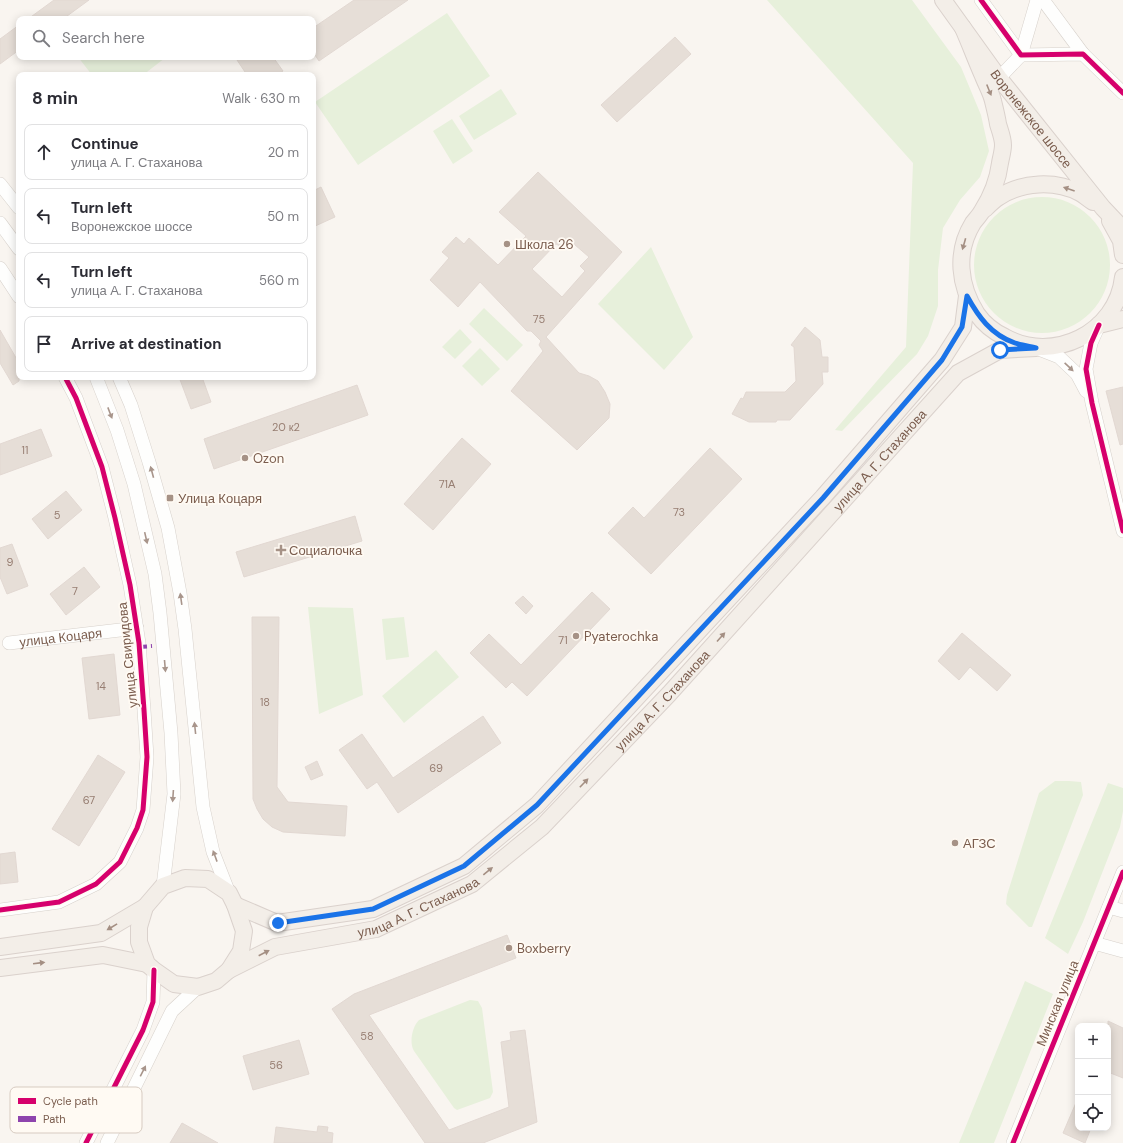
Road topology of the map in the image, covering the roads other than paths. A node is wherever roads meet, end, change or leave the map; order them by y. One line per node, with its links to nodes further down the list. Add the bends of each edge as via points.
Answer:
1 (943, 0): 5 (main road, Воронежское шоссе)
2 (981, 0): 7 (street)
3 (1038, 0): 7 (street)
4 (1043, 0): 6 (street)
5 (963, 28): 8 (main road, Воронежское шоссе); 13 (main road, Воронежское шоссе, one-way to 13, via 993,100 1003,145 998,177)
6 (1083, 54): 7 (street); 9 (street)
7 (1021, 56): 8 (street)
8 (999, 78): 12 (main road, Воронежское шоссе)
9 (1123, 93)
10 (0, 184): 11 (street)
11 (16, 204)
12 (1102, 208): 13 (main road, Воронежское шоссе, one-way to 13, via 1079,192 1059,186 1038,184 1018,188 998,197); 15 (main road, Воронежское шоссе); 17 (main road, Воронежское шоссе, via 1121,241)
13 (983, 210): 21 (main road, Воронежское шоссе, one-way to 21, via 973,223 962,251 962,282)
14 (0, 223): 16 (street)
15 (1123, 230)
16 (16, 245)
17 (1123, 255)
18 (0, 268): 20 (street)
19 (1123, 277): 23 (main road, Воронежское шоссе, via 1113,308)
20 (16, 292)
21 (967, 296): 24 (main road, Воронежское шоссе, via 978,316 994,332 1014,342); 34 (main road, улица А. Г. Стаханова, via 962,327 942,360 823,498 537,805 464,866 373,909 278,923)
22 (1123, 319): 23 (main road, Воронежское шоссе)
23 (1099, 326): 24 (main road, Воронежское шоссе, via 1080,339 1058,346); 28 (street, via 1091,343 1086,369)
24 (1036, 348): 28 (street, one-way to 28, via 1058,357 1077,374); 44 (main road, улица А. Г. Стаханова, one-way to 24, via 275,947 376,929 472,884 542,827 669,694 958,373 1000,350)
25 (66, 380): 30 (street, улица Свиридова, via 76,398 102,468)
26 (97, 380): 33 (street, one-way to 33, via 134,484 155,574 160,612 174,794)
27 (120, 380): 34 (street, one-way to 27, via 213,852 203,807 185,629 168,528 134,412)
28 (1092, 403): 29 (street)
29 (1123, 531)
30 (137, 628): 31 (street, улица Коцаря); 37 (street, улица Свиридова, via 146,751 146,786 143,810 137,828 120,862 96,884 58,902)
31 (9, 643)
32 (1123, 872): 36 (street, Минская улица)
33 (163, 886): 34 (main road, via 185,878 208,879); 35 (main road)
34 (232, 899): 44 (main road, via 244,931 241,951)
35 (146, 906): 40 (main road, one-way to 40, via 101,933); 42 (main road, via 139,927 139,942)
36 (1109, 907): 38 (street); 39 (street, Минская улица)
37 (0, 910)
38 (1123, 911)
39 (1094, 943): 41 (street); 52 (street, Минская улица)
40 (0, 947)
41 (1123, 951)
42 (150, 967): 43 (main road, one-way to 42, via 103,955); 45 (main road, via 174,984); 46 (street, via 153,1002 143,1030)
43 (0, 968)
44 (229, 970): 45 (main road, via 216,981)
45 (198, 987): 47 (street, one-way to 45, via 172,1011)
46 (114, 1087)
47 (134, 1087)
48 (91, 1133): 50 (street)
49 (111, 1133): 51 (street, one-way to 49)
50 (86, 1143)
51 (106, 1143)
52 (1013, 1143)

